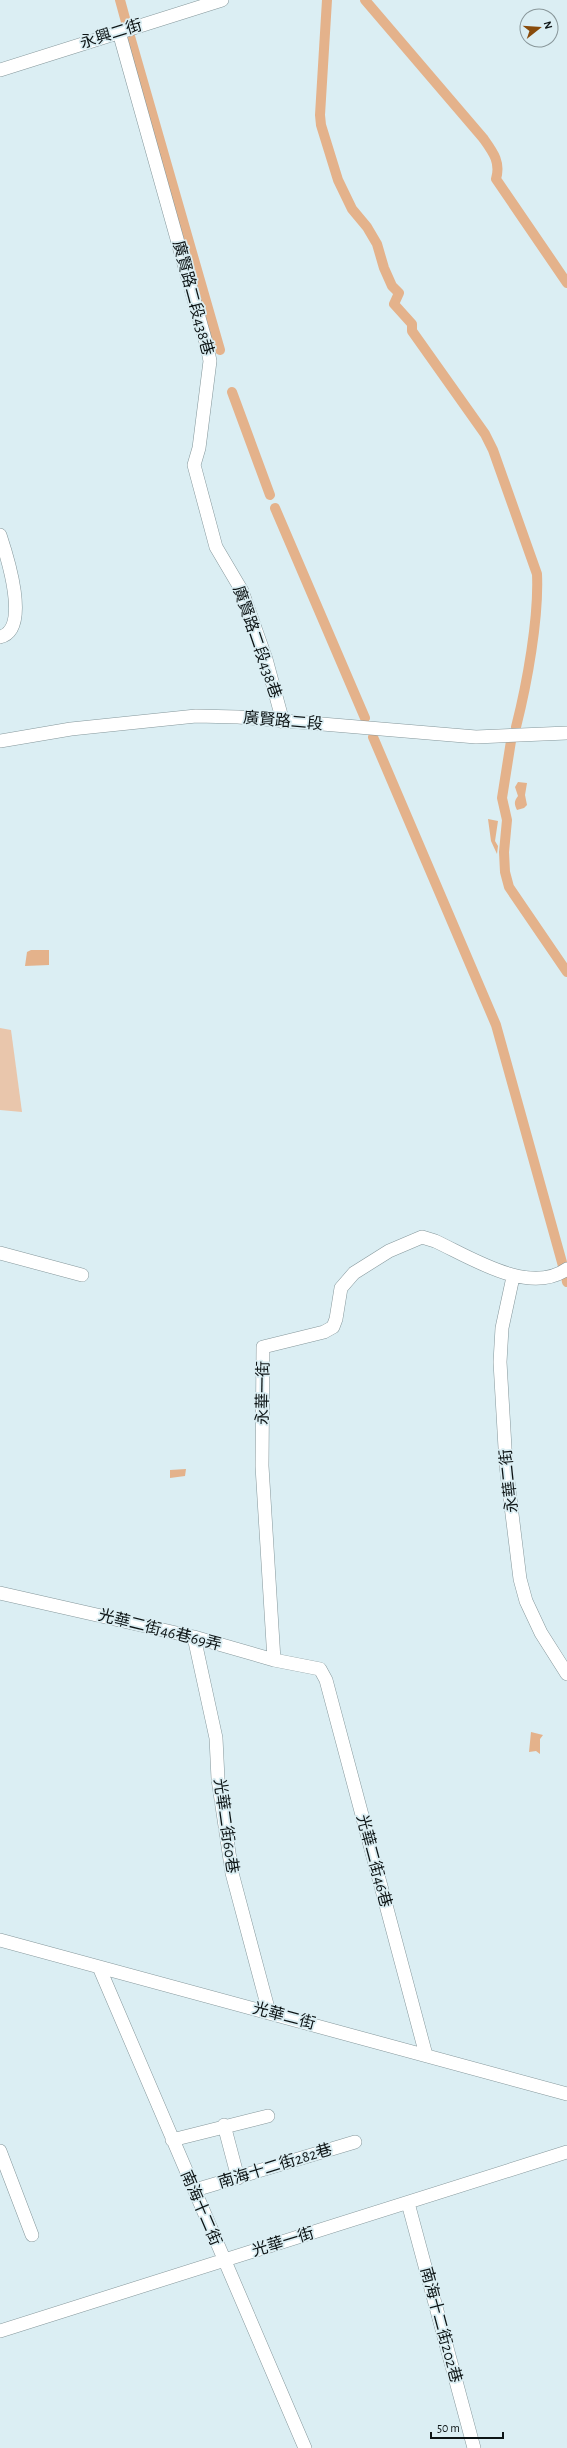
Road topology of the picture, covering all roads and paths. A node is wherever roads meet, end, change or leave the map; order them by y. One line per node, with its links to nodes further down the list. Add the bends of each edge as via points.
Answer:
1 (222, 0): 2 (street, 永興二街)
2 (119, 32): 3 (street, 永興二街); 6 (street, 廣賢路二段438巷, via 208,346 210,361 199,448 194,465 202,501 216,547 242,592 266,659)
3 (0, 70)
4 (0, 535): 5 (street, via 8,558 16,617 14,628 7,636)
5 (0, 637)
6 (283, 722): 7 (street, 廣賢路二段, via 476,737); 8 (street, 廣賢路二段, via 196,716 78,728)
7 (567, 733)
8 (0, 741)
9 (0, 1254): 11 (street)
10 (567, 1269): 12 (street, 永華一街, via 550,1278)
11 (82, 1275)
12 (513, 1277): 15 (street, 永華一街, via 422,1237 367,1263 348,1278 341,1288 333,1327 314,1336 264,1347 262,1466); 17 (street, 永華二街, via 502,1328 500,1362 506,1465 520,1579 526,1600 541,1633)
13 (0, 1593): 14 (street, 光華二街46巷69弄)
14 (194, 1637): 15 (street, 光華二街46巷69弄); 20 (street, 光華二街60巷, via 216,1738 218,1779 232,1873)
15 (274, 1660): 16 (street, 光華二街46巷69弄)
16 (320, 1669): 21 (street, 光華二街46巷, via 326,1680)
17 (567, 1674)
18 (0, 1940): 19 (street, 光華二街)
19 (99, 1967): 20 (street, 光華二街); 25 (street, 南海十二街)
20 (269, 2012): 21 (street, 光華二街)
21 (426, 2055): 22 (street, 光華二街)
22 (567, 2094)
23 (268, 2116): 24 (street)
24 (224, 2125): 25 (street); 29 (street)
25 (172, 2140): 30 (street, 南海十二街)
26 (355, 2142): 29 (street, 南海十二街282巷)
27 (0, 2151): 32 (street)
28 (567, 2152): 31 (street, 光華一街)
29 (238, 2178): 30 (street, 南海十二街282巷)
30 (195, 2190): 33 (street, 南海十二街)
31 (408, 2203): 33 (street, 光華一街); 36 (street, 南海十二街202巷)
32 (32, 2235)
33 (224, 2260): 34 (street, 光華一街); 35 (street, 南海十二街)
34 (0, 2331)
35 (304, 2448)
36 (474, 2448)

